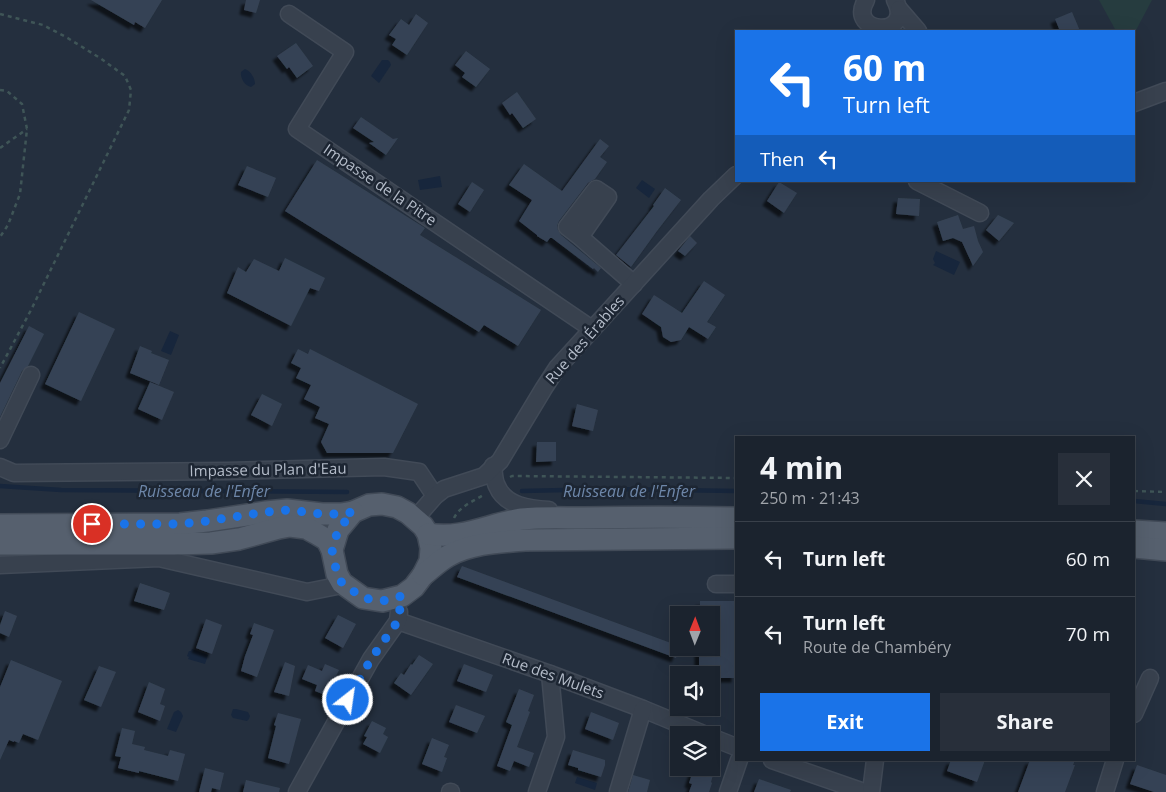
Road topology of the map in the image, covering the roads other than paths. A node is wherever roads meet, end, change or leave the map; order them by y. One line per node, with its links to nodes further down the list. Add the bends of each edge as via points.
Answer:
1 (898, 4): 3 (street, via 893,24); 5 (street)
2 (289, 14): 13 (street, Impasse de la Pitre, via 345,52 297,128)
3 (868, 18): 4 (street)
4 (901, 30)
5 (917, 30)
6 (1166, 91): 7 (street)
7 (1135, 103)
8 (735, 176): 12 (street, Rue des Érables)
9 (919, 182): 10 (street)
10 (980, 213)
11 (580, 237): 12 (street)
12 (634, 284): 13 (street, Rue des Érables)
13 (592, 329): 16 (street, Rue des Érables, via 548,381 500,461)
14 (31, 375): 15 (street)
15 (0, 440)
16 (493, 466): 18 (street, Rue des Érables, via 484,476 444,489); 20 (street, via 497,486 507,500 532,509)
17 (0, 468): 18 (street, Impasse du Plan d'Eau, via 14,473 384,467 419,472)
18 (435, 496): 23 (street, Rue des Érables)
19 (353, 512): 22 (main road, via 322,514 288,510 180,524); 23 (main road, via 369,505 397,507); 29 (main road, via 338,530)
20 (633, 517): 21 (main road); 23 (main road, via 523,519 465,534)
21 (735, 518)
22 (0, 525)
23 (431, 530): 32 (main road, via 430,561)
24 (1135, 531): 25 (main road)
25 (1166, 533)
26 (735, 538): 32 (main road, via 496,542 449,555)
27 (0, 544): 29 (main road, via 211,542 290,526 306,528 317,534 327,540)
28 (1135, 548): 30 (main road)
29 (332, 550): 33 (main road)
30 (1166, 550)
31 (0, 565): 33 (street, via 159,558 308,592)
32 (423, 575): 36 (main road)
33 (342, 583): 36 (main road, via 363,598 382,601)
34 (716, 584): 35 (street)
35 (735, 584)
36 (402, 596): 37 (street)
37 (398, 621): 38 (street, Rue des Mulets); 49 (street, via 371,659)
38 (550, 674): 40 (street, Rue des Mulets); 50 (street, via 556,737)
39 (1150, 678): 41 (street)
40 (643, 710): 42 (street, Rue des Mulets); 51 (street)
41 (1135, 712)
42 (683, 726)
43 (720, 741): 44 (street)
44 (735, 747)
45 (739, 761): 52 (street)
46 (775, 761): 53 (street)
47 (875, 761): 54 (street)
48 (1115, 761): 55 (street)
49 (297, 792)
50 (537, 792)
51 (618, 792)
52 (728, 792)
53 (864, 792)
54 (871, 792)
55 (1106, 792)

